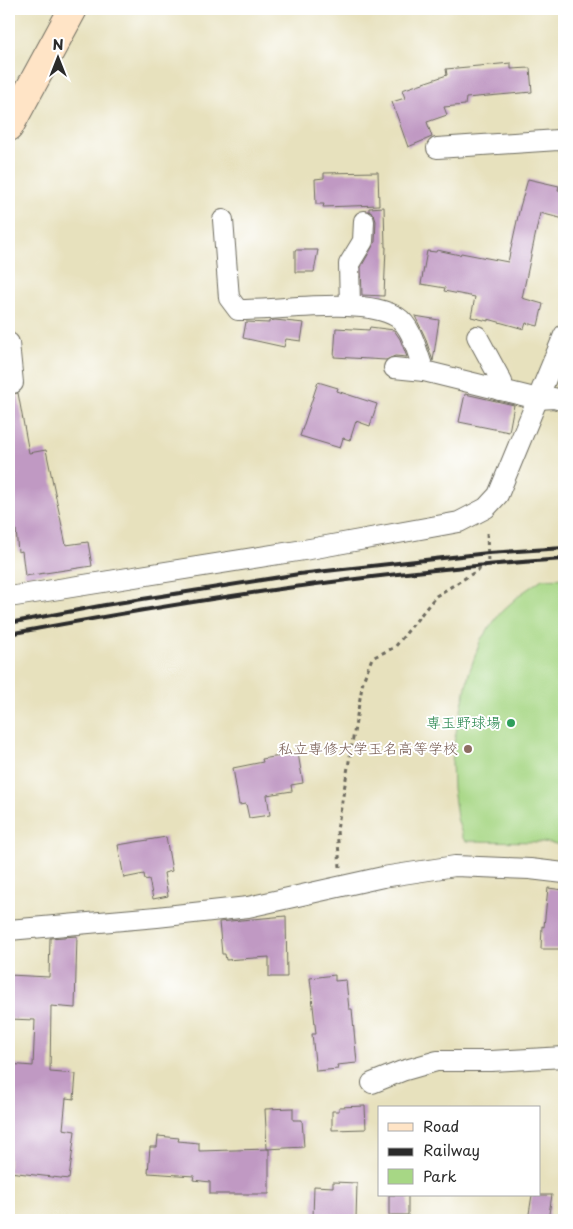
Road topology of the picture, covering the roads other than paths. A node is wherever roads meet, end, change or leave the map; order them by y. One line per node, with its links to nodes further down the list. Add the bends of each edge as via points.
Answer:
1 (73, 9): 2 (street)
2 (9, 127)
3 (564, 141): 4 (street)
4 (437, 148)
5 (223, 220): 7 (street, via 229,298 238,310)
6 (364, 220): 7 (street, via 363,241 349,264)
7 (350, 306): 12 (street, via 375,309 397,317 408,330)
8 (564, 335): 15 (street)
9 (477, 336): 14 (street, via 502,382)
10 (9, 342): 13 (street)
11 (394, 368): 12 (street)
12 (424, 371): 14 (street)
13 (13, 382)
14 (499, 390): 15 (street)
15 (538, 399): 16 (street); 17 (street, via 498,495 486,508 459,522)
16 (564, 401)
17 (9, 597)
18 (564, 873): 19 (street, via 455,866 383,877 248,907)
19 (9, 930)
20 (564, 1058): 21 (street, via 437,1061)
21 (372, 1083)

